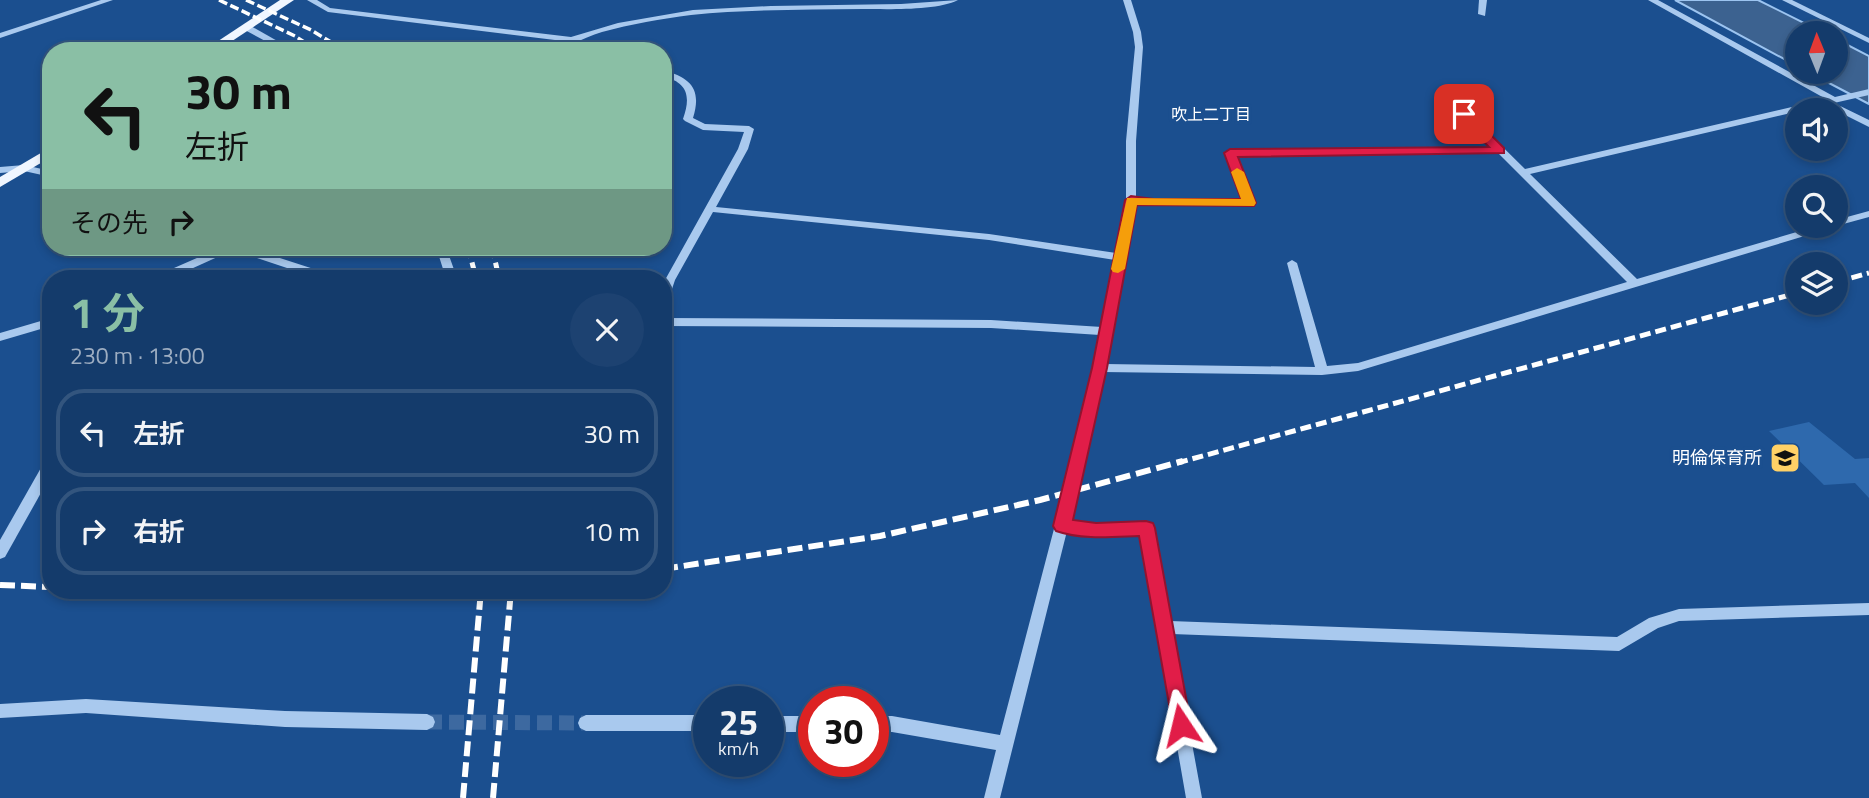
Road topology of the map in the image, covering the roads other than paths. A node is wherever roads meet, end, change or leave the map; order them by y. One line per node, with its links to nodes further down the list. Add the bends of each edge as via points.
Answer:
1 (109, 0): 13 (street)
2 (288, 0): 12 (main road)
3 (312, 0): 14 (street, via 328,10)
4 (693, 0): 10 (street)
5 (954, 0): 10 (street, via 912,6)
6 (1127, 0): 34 (street, via 1139,47)
7 (1483, 0): 11 (street)
8 (1652, 0): 22 (street)
9 (1786, 0): 15 (street)
10 (691, 12): 14 (street)
11 (1482, 14)
12 (246, 27): 16 (main road); 17 (street)
13 (0, 36)
14 (569, 39): 18 (street)
15 (1869, 41)
16 (223, 42)
17 (274, 42)
18 (563, 42)
19 (672, 76): 35 (street, via 688,82 693,92 688,119 703,127 749,129)
20 (1869, 92): 23 (street)
21 (1447, 97): 27 (street)
22 (1830, 98)
23 (1843, 98)
24 (1848, 110): 26 (street)
25 (1785, 111): 32 (street)
26 (1869, 124)
27 (1499, 150): 32 (street); 34 (street, via 1230,153 1250,203)
28 (42, 157): 29 (main road)
29 (24, 168): 30 (street); 31 (street); 33 (main road)
30 (0, 170)
31 (42, 172)
32 (1522, 173): 46 (street)
33 (0, 183)
34 (1131, 200): 41 (street)
35 (710, 209): 41 (street, via 989,237); 45 (street)
36 (1869, 214): 37 (street)
37 (1848, 220)
38 (1785, 238): 46 (street)
39 (210, 256): 43 (street)
40 (263, 256): 44 (street)
41 (1120, 257): 49 (street)
42 (1292, 263): 52 (street)
43 (180, 270)
44 (304, 270)
45 (672, 276)
46 (1633, 282): 52 (street, via 1358,367)
47 (672, 322): 49 (street, via 992,324)
48 (42, 325): 50 (street)
49 (1107, 331): 51 (street)
50 (0, 337)
51 (1100, 368): 52 (street); 54 (street)
52 (1322, 371)
53 (42, 479): 55 (street)
54 (1062, 526): 57 (street, via 1146,528); 63 (street)
55 (0, 553)
56 (1869, 609): 57 (street, via 1679,615 1654,623 1619,644)
57 (1163, 628): 65 (street)
58 (0, 710): 59 (street, via 86,706 285,719)
59 (427, 722)
60 (586, 723): 61 (street)
61 (693, 723)
62 (889, 724): 63 (street)
63 (1007, 744): 64 (street)
64 (992, 798)
65 (1194, 798)

